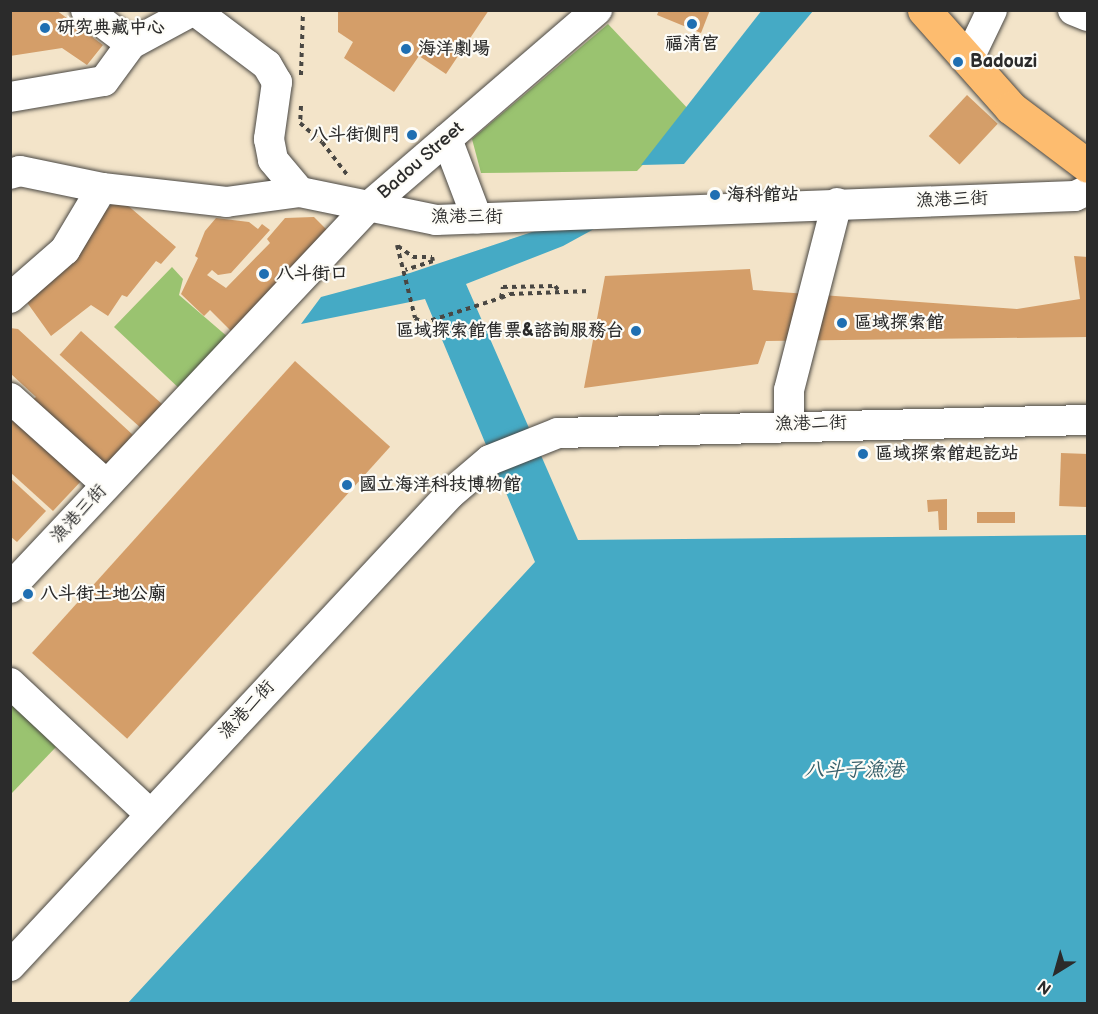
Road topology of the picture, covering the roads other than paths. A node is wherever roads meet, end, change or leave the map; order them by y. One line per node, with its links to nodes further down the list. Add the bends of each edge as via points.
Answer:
1 (86, 10): 8 (street)
2 (194, 10): 8 (street); 16 (street, via 267,65 277,82 269,139 273,160)
3 (597, 10): 11 (street, Badou Street)
4 (924, 10): 9 (main road)
5 (992, 10): 9 (street)
6 (1073, 10): 7 (street)
7 (1088, 16)
8 (131, 44): 10 (street, via 104,81)
9 (969, 58): 12 (main road, via 1011,108)
10 (10, 97)
11 (447, 139): 18 (street, Badou Street); 19 (street)
12 (1088, 166)
13 (10, 174): 14 (street, Badou Street, via 20,171)
14 (102, 188): 16 (street, Badou Street, via 226,202); 20 (street, via 65,250)
15 (1088, 190): 17 (street, 漁港三街, via 1075,196)
16 (300, 192): 18 (street, Badou Street)
17 (837, 203): 19 (street, 漁港三街); 23 (street, via 789,390)
18 (369, 206): 19 (street, 漁港三街, via 436,220); 24 (street, 漁港三街)
19 (477, 218)
20 (10, 298)
21 (10, 398): 24 (street)
22 (1088, 420): 23 (street, 漁港二街)
23 (789, 424): 27 (street, 漁港二街, via 558,433 490,460 450,494)
24 (106, 484): 25 (street, 漁港三街)
25 (15, 573)
26 (10, 682): 27 (street)
27 (150, 814): 28 (street, 漁港二街)
28 (12, 963)

